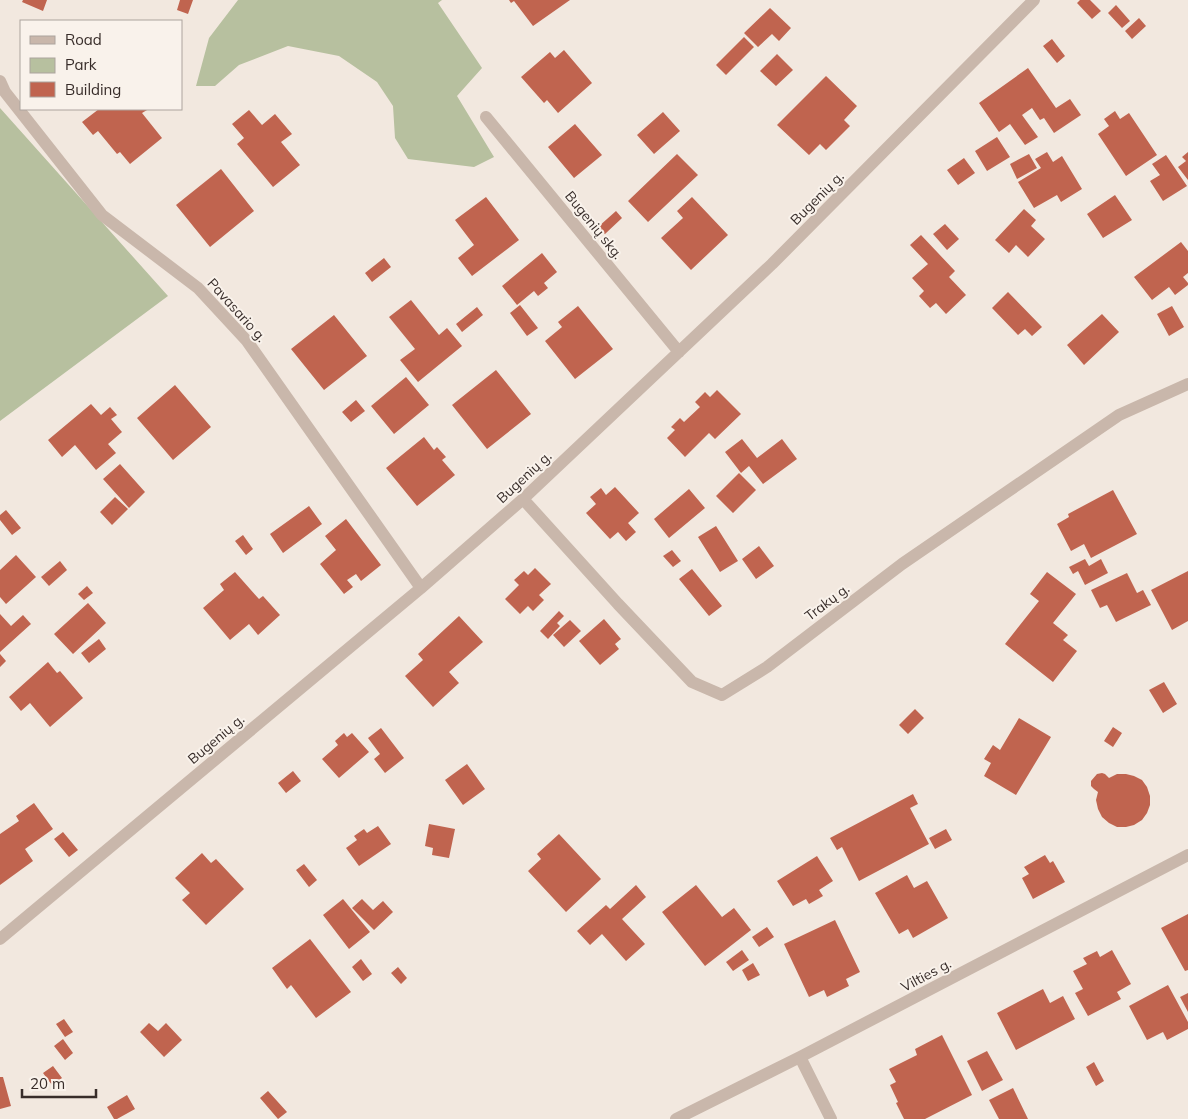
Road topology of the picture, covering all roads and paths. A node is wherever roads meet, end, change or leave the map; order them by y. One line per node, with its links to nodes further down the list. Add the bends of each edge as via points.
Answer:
1 (1034, 0): 4 (street, Bugenių g., via 772,264)
2 (0, 81): 7 (street, Pavasario g., via 5,92 102,215 198,288 247,341)
3 (486, 117): 4 (street, Bugenių skg.)
4 (679, 352): 6 (street, Bugenių g.)
5 (1188, 384): 6 (street, Trakų g., via 1118,415 902,564 767,667 722,695 692,682)
6 (523, 499): 7 (street, Bugenių g.)
7 (422, 588): 9 (street, Bugenių g.)
8 (1188, 855): 10 (street, Vilties g.)
9 (0, 939)
10 (800, 1058): 11 (street, Vilties g.); 12 (street)
11 (676, 1119)
12 (831, 1119)

